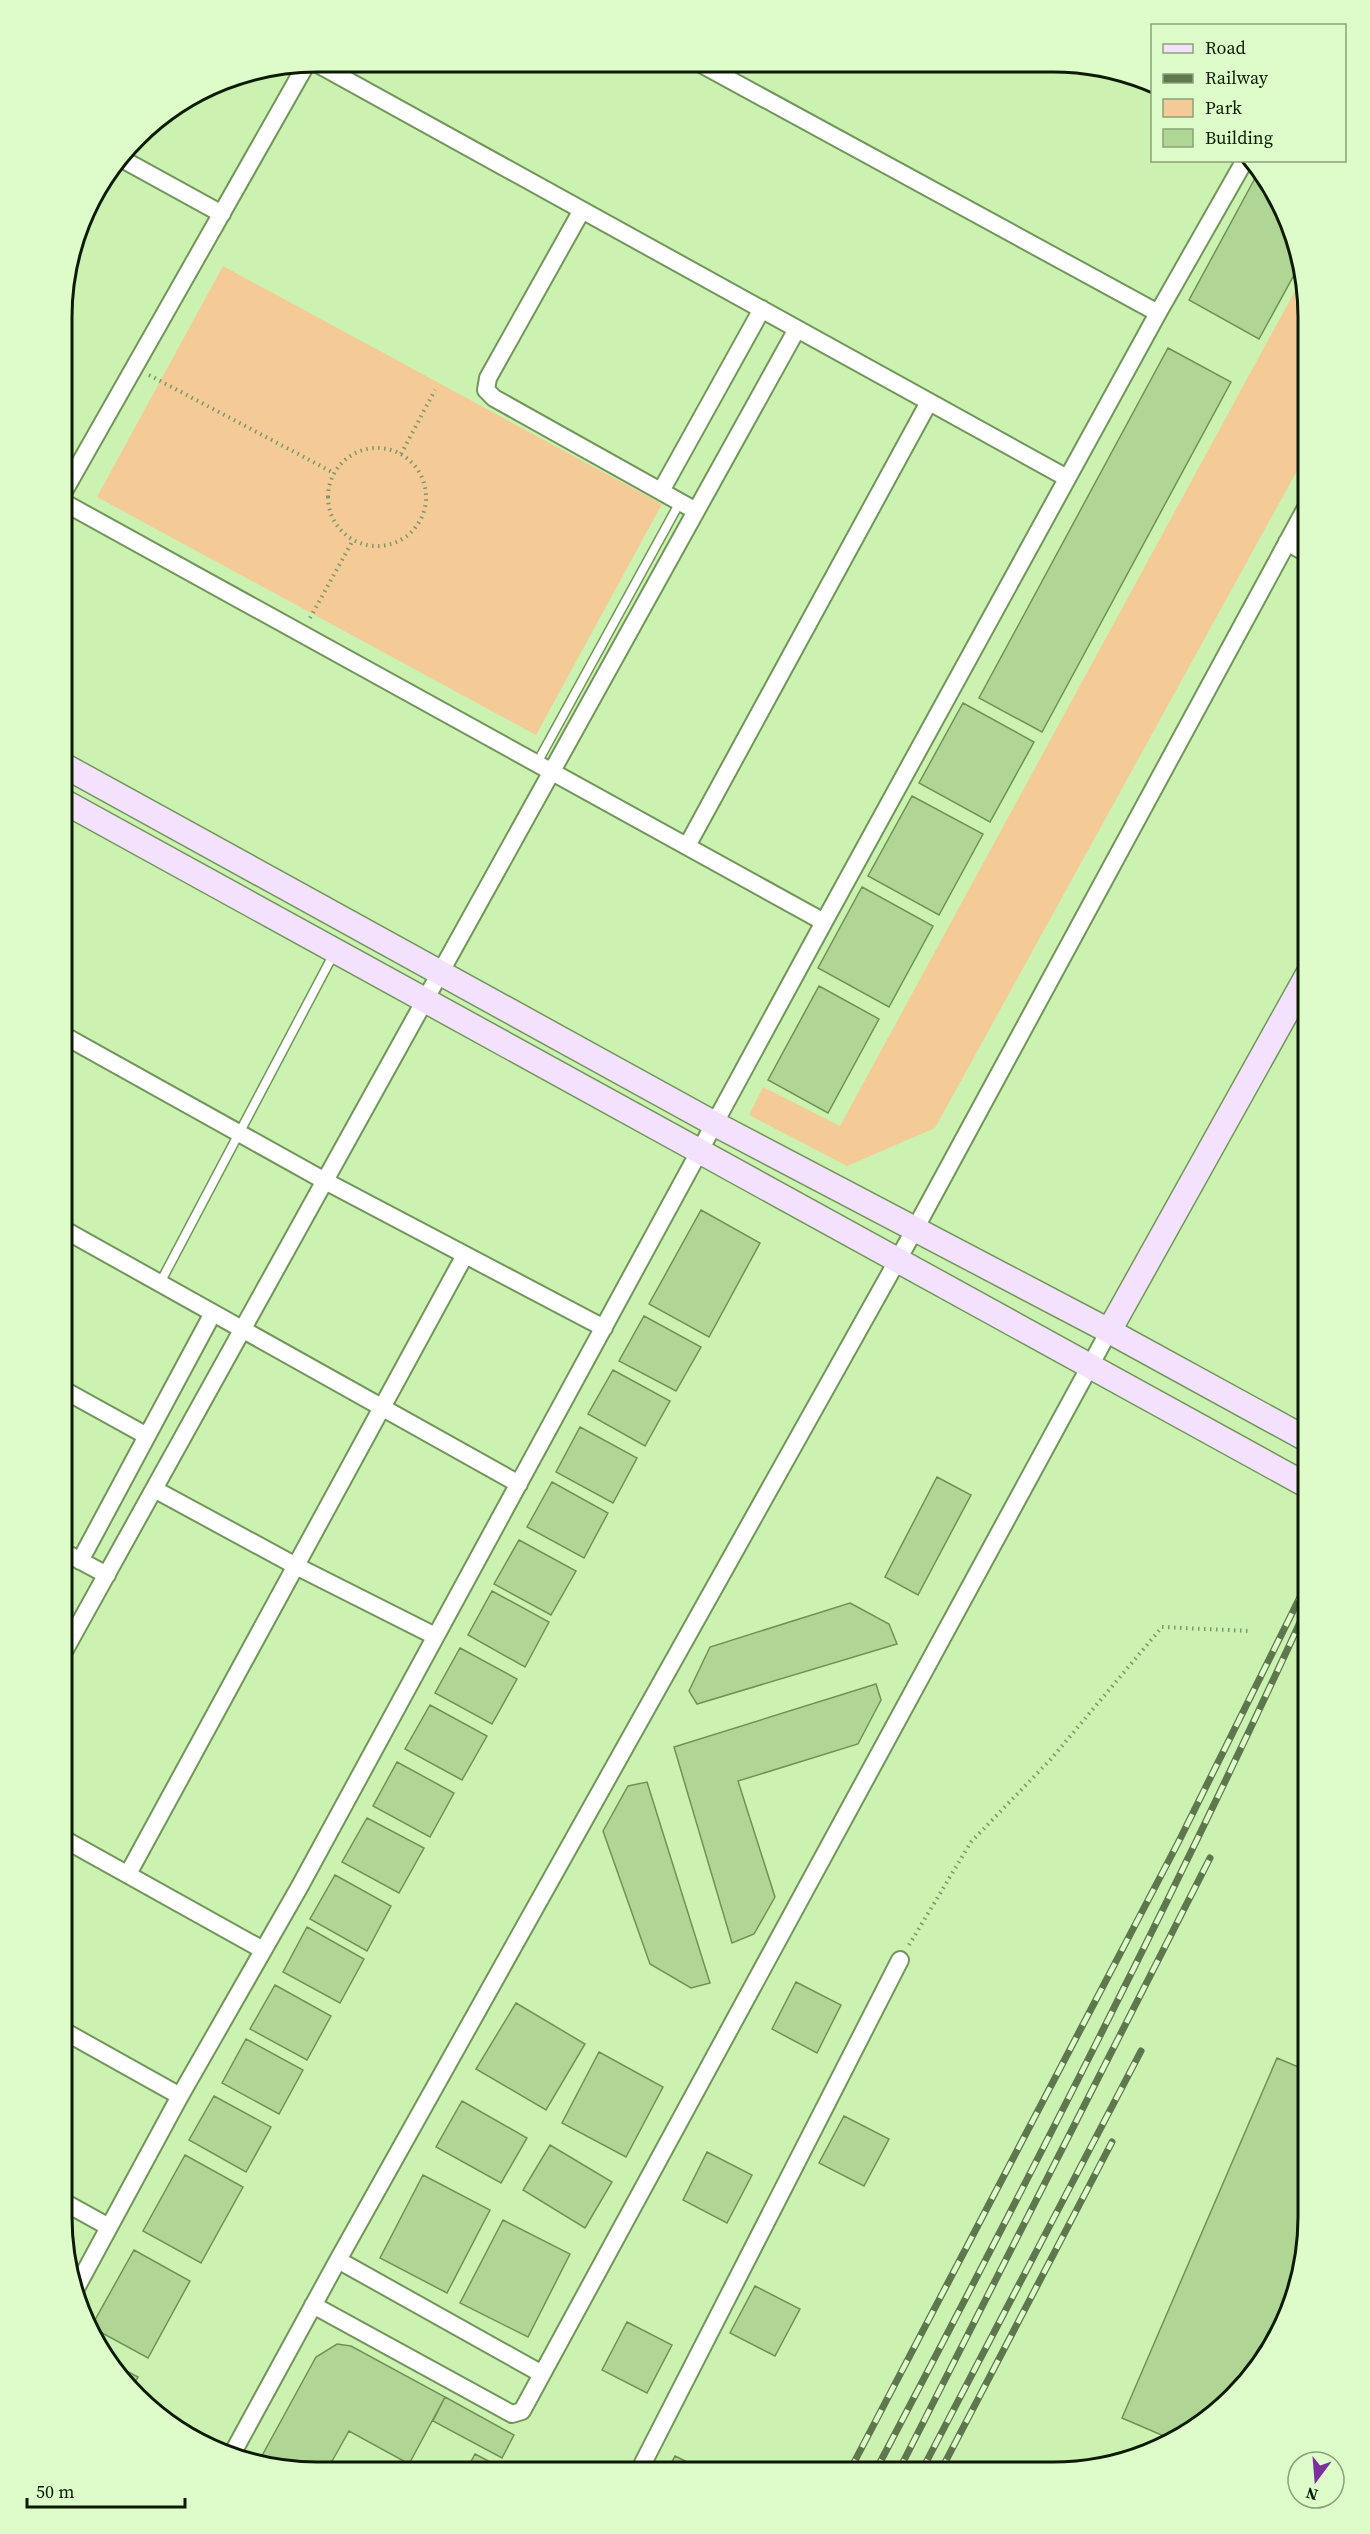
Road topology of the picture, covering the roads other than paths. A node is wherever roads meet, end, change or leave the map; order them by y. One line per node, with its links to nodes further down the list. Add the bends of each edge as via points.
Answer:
1 (332, 72): 6 (street)
2 (716, 72): 9 (street)
3 (301, 73): 7 (street)
4 (128, 162): 7 (street)
5 (1243, 163): 9 (street)
6 (582, 210): 8 (street); 14 (street, via 488,378 486,390)
7 (222, 214): 12 (street)
8 (762, 309): 10 (street); 14 (street)
9 (1158, 313): 13 (street)
10 (797, 329): 11 (street); 17 (street)
11 (929, 402): 13 (street); 25 (street)
12 (72, 477)
13 (1067, 478): 26 (street)
14 (661, 491): 15 (street)
15 (680, 502): 17 (street); 21 (lane)
16 (72, 507): 21 (street)
17 (696, 511): 23 (street)
18 (1298, 522): 19 (street)
19 (1287, 542): 20 (street); 36 (street)
20 (1298, 548)
21 (537, 764): 23 (street)
22 (72, 770): 28 (street)
23 (552, 772): 25 (street); 28 (street)
24 (72, 806): 30 (street)
25 (687, 846): 26 (street)
26 (824, 922): 32 (street)
27 (331, 959): 33 (lane)
28 (440, 973): 30 (street); 32 (street)
29 (1298, 992): 44 (street)
30 (426, 999): 34 (street); 35 (street)
31 (72, 1040): 33 (street)
32 (715, 1124): 34 (street); 36 (street)
33 (239, 1133): 35 (street); 40 (lane)
34 (700, 1151): 39 (street); 42 (street)
35 (325, 1181): 38 (street); 43 (street)
36 (915, 1229): 39 (street); 44 (street)
37 (72, 1234): 40 (street)
38 (465, 1255): 42 (street); 47 (street)
39 (897, 1259): 45 (street); 67 (street)
40 (160, 1283): 41 (street)
41 (213, 1313): 43 (street); 49 (street)
42 (604, 1328): 51 (street)
43 (242, 1330): 47 (street); 52 (street)
44 (1109, 1331): 45 (street); 48 (street)
45 (1091, 1366): 50 (street); 70 (street)
46 (72, 1395): 49 (street)
47 (382, 1408): 51 (street); 55 (street)
48 (1298, 1435)
49 (147, 1436): 54 (street)
50 (1298, 1480)
51 (519, 1484): 57 (street)
52 (154, 1489): 55 (street); 56 (street)
53 (72, 1557): 54 (street)
54 (80, 1561): 56 (street)
55 (296, 1566): 57 (street); 60 (street)
56 (107, 1575): 58 (street)
57 (435, 1636): 61 (street)
58 (72, 1637)
59 (72, 1843): 60 (street)
60 (128, 1874): 61 (street)
61 (263, 1950): 64 (street)
62 (900, 1960): 72 (street)
63 (72, 2036): 64 (street)
64 (180, 2096): 66 (street)
65 (72, 2207): 66 (street)
66 (109, 2227): 68 (street)
67 (338, 2260): 69 (street); 70 (street)
68 (80, 2281)
69 (313, 2305): 70 (street, via 512,2414 522,2411); 71 (street)
70 (542, 2374)
71 (235, 2448)
72 (644, 2462)

